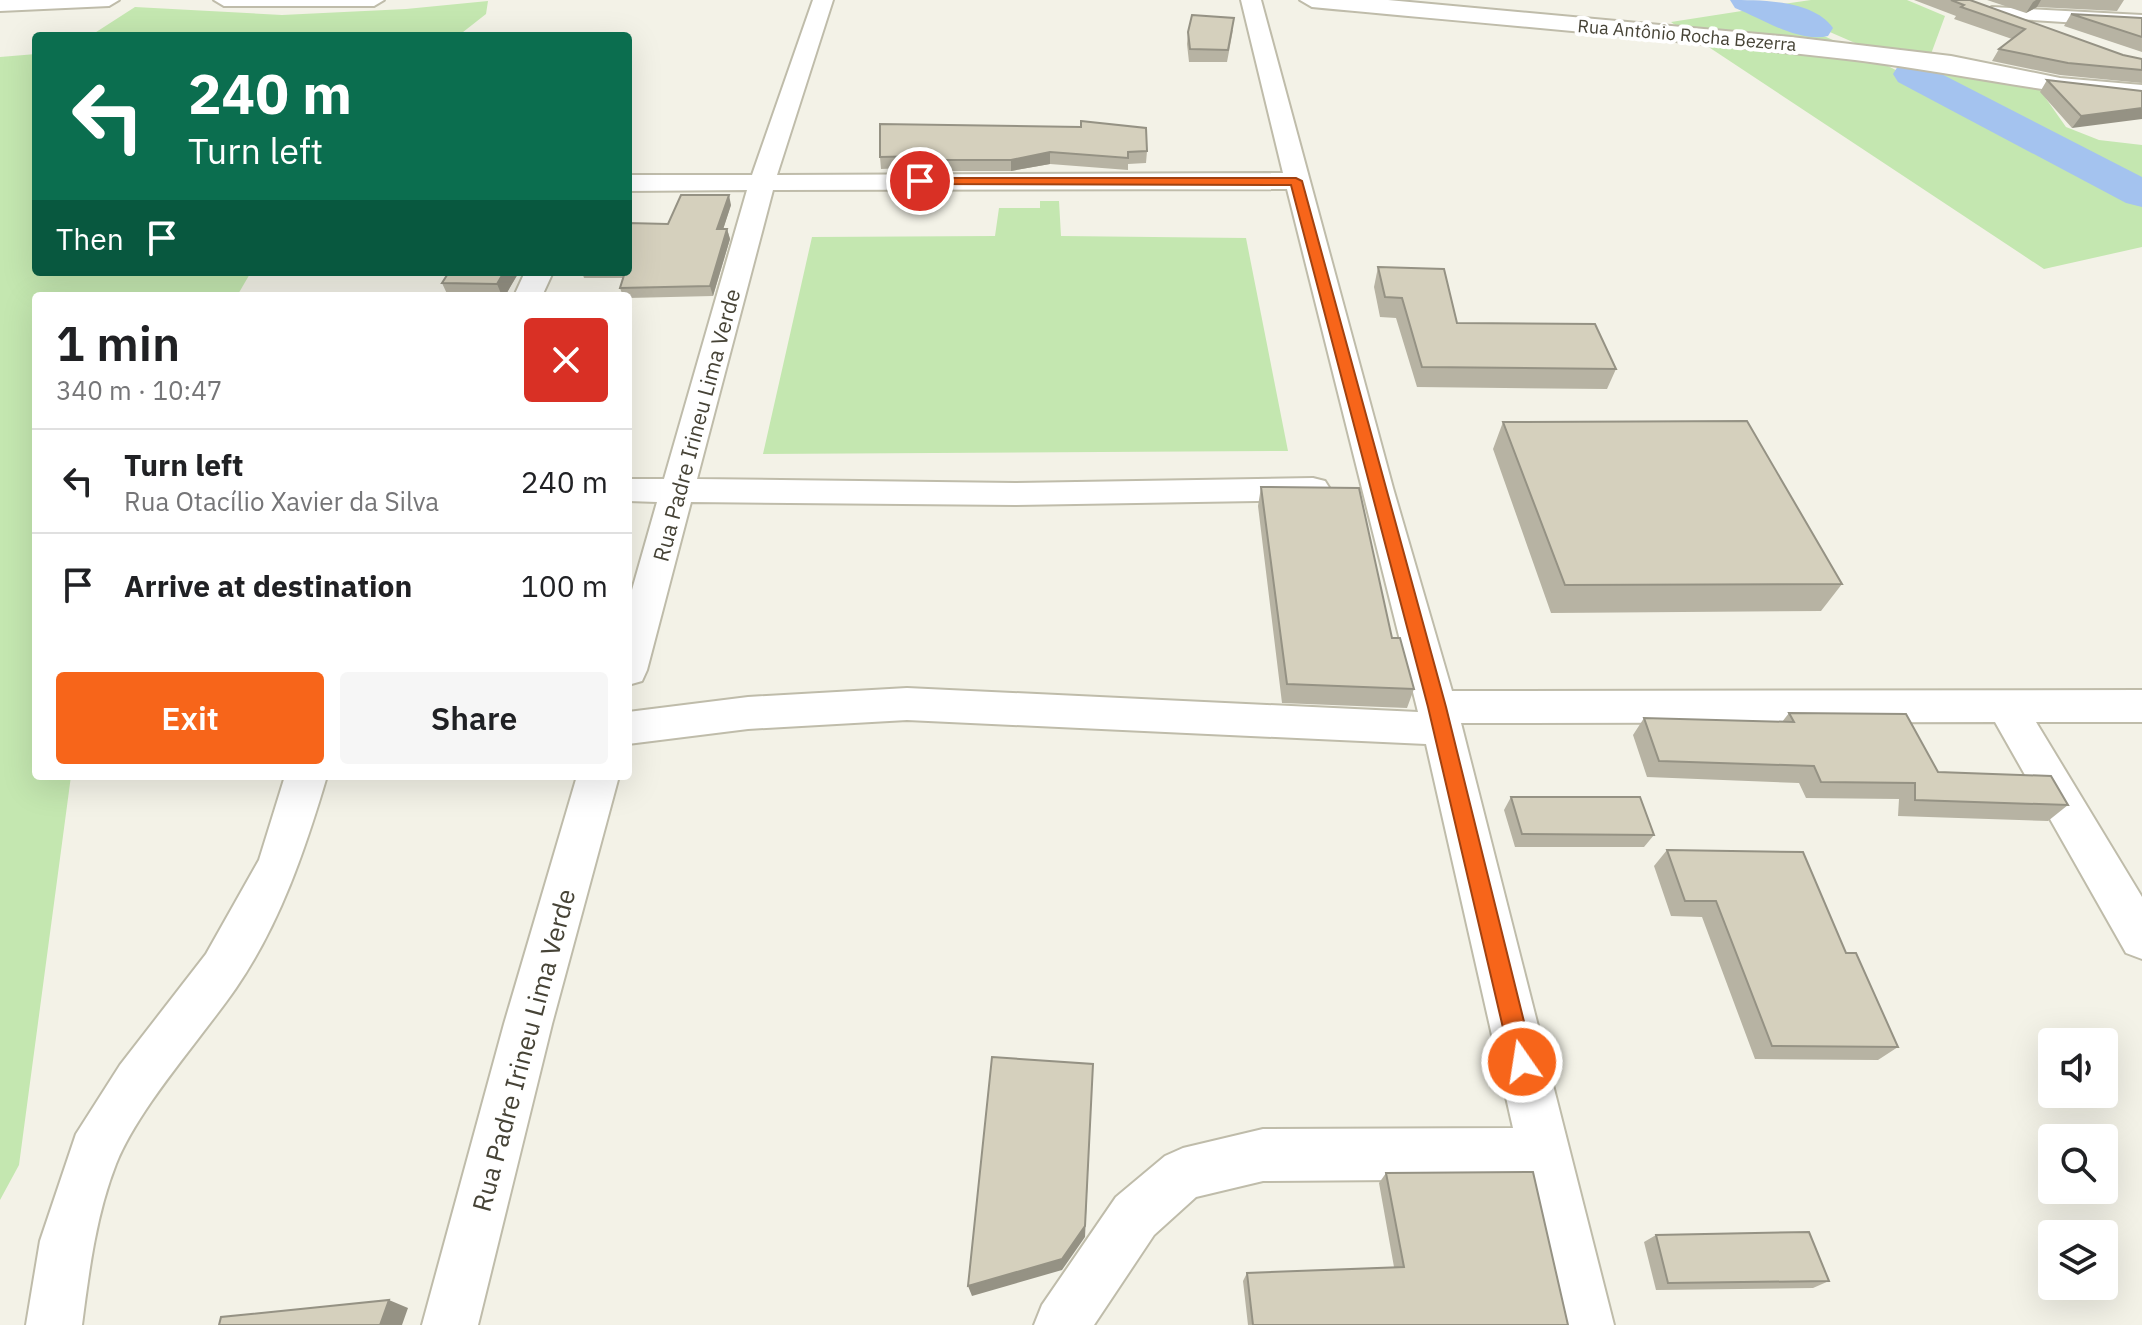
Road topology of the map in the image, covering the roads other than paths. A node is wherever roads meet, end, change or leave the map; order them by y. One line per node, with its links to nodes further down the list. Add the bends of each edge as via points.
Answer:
1 (109, 0): 8 (street)
2 (224, 0): 3 (street)
3 (374, 0)
4 (823, 0): 13 (street, Rua Padre Irineu Lima Verde)
5 (1251, 0): 14 (street)
6 (1312, 0): 12 (street, Rua Antônio Rocha Bezerra, via 1791,45 1951,64 2060,86)
7 (1970, 4): 9 (street)
8 (0, 5)
9 (1992, 13): 10 (street); 11 (street)
10 (2142, 21)
11 (2070, 41)
12 (2137, 85)
13 (763, 180): 14 (street); 15 (street); 17 (street, Rua Padre Irineu Lima Verde)
14 (1296, 181): 16 (street)
15 (632, 183)
16 (1376, 488): 17 (street, via 1015,494); 22 (street)
17 (679, 489): 18 (street); 19 (street, Rua Padre Irineu Lima Verde)
18 (632, 490)
19 (632, 656)
20 (2006, 706): 21 (street); 22 (street); 26 (street)
21 (2142, 706)
22 (1440, 718): 23 (street, via 907,704 748,713); 27 (street)
23 (632, 728)
24 (305, 780): 28 (street, via 279,865 222,969 137,1082 94,1152 67,1241)
25 (597, 780): 29 (street, Rua Padre Irineu Lima Verde)
26 (2142, 938)
27 (1544, 1153): 30 (street, via 1263,1155 1183,1174 1135,1216); 31 (street)
28 (54, 1325)
29 (450, 1325)
30 (1062, 1325)
31 (1586, 1325)

